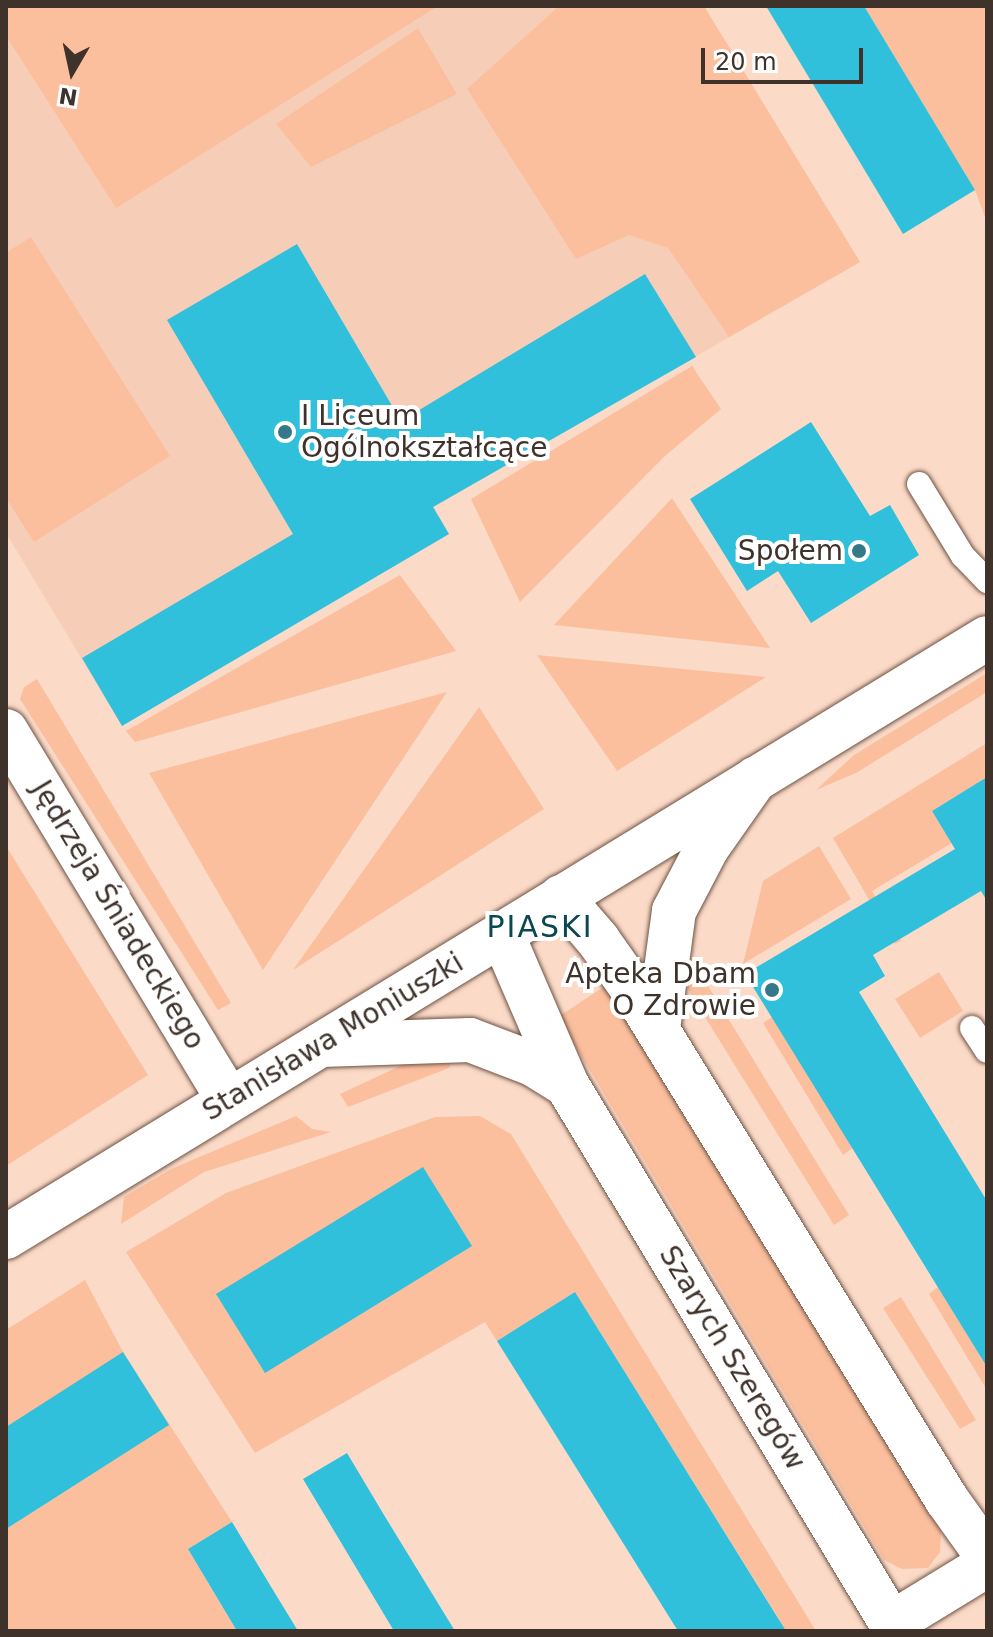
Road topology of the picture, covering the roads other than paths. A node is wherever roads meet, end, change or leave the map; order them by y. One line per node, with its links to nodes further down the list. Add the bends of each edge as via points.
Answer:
1 (919, 484): 2 (lane, via 963,556)
2 (987, 581)
3 (987, 638): 5 (street, Stanisława Moniuszki)
4 (6, 731): 13 (street, Jędrzeja Śniadeckiego)
5 (756, 778): 6 (street, Stanisława Moniuszki); 9 (street, via 707,848 674,911)
6 (561, 897): 7 (street, Stanisława Moniuszki); 9 (street, via 598,940)
7 (502, 934): 10 (street, Stanisława Moniuszki); 12 (street, Szarych Szeregów)
8 (972, 1028): 11 (lane)
9 (658, 1029): 15 (street, via 947,1500)
10 (321, 1045): 12 (street, Szarych Szeregów, via 470,1040 533,1064); 13 (street, Stanisława Moniuszki)
11 (987, 1051)
12 (567, 1085): 17 (street, Szarych Szeregów)
13 (229, 1100): 14 (street, Stanisława Moniuszki)
14 (6, 1237)
15 (987, 1556)
16 (987, 1565): 17 (street)
17 (894, 1627)

